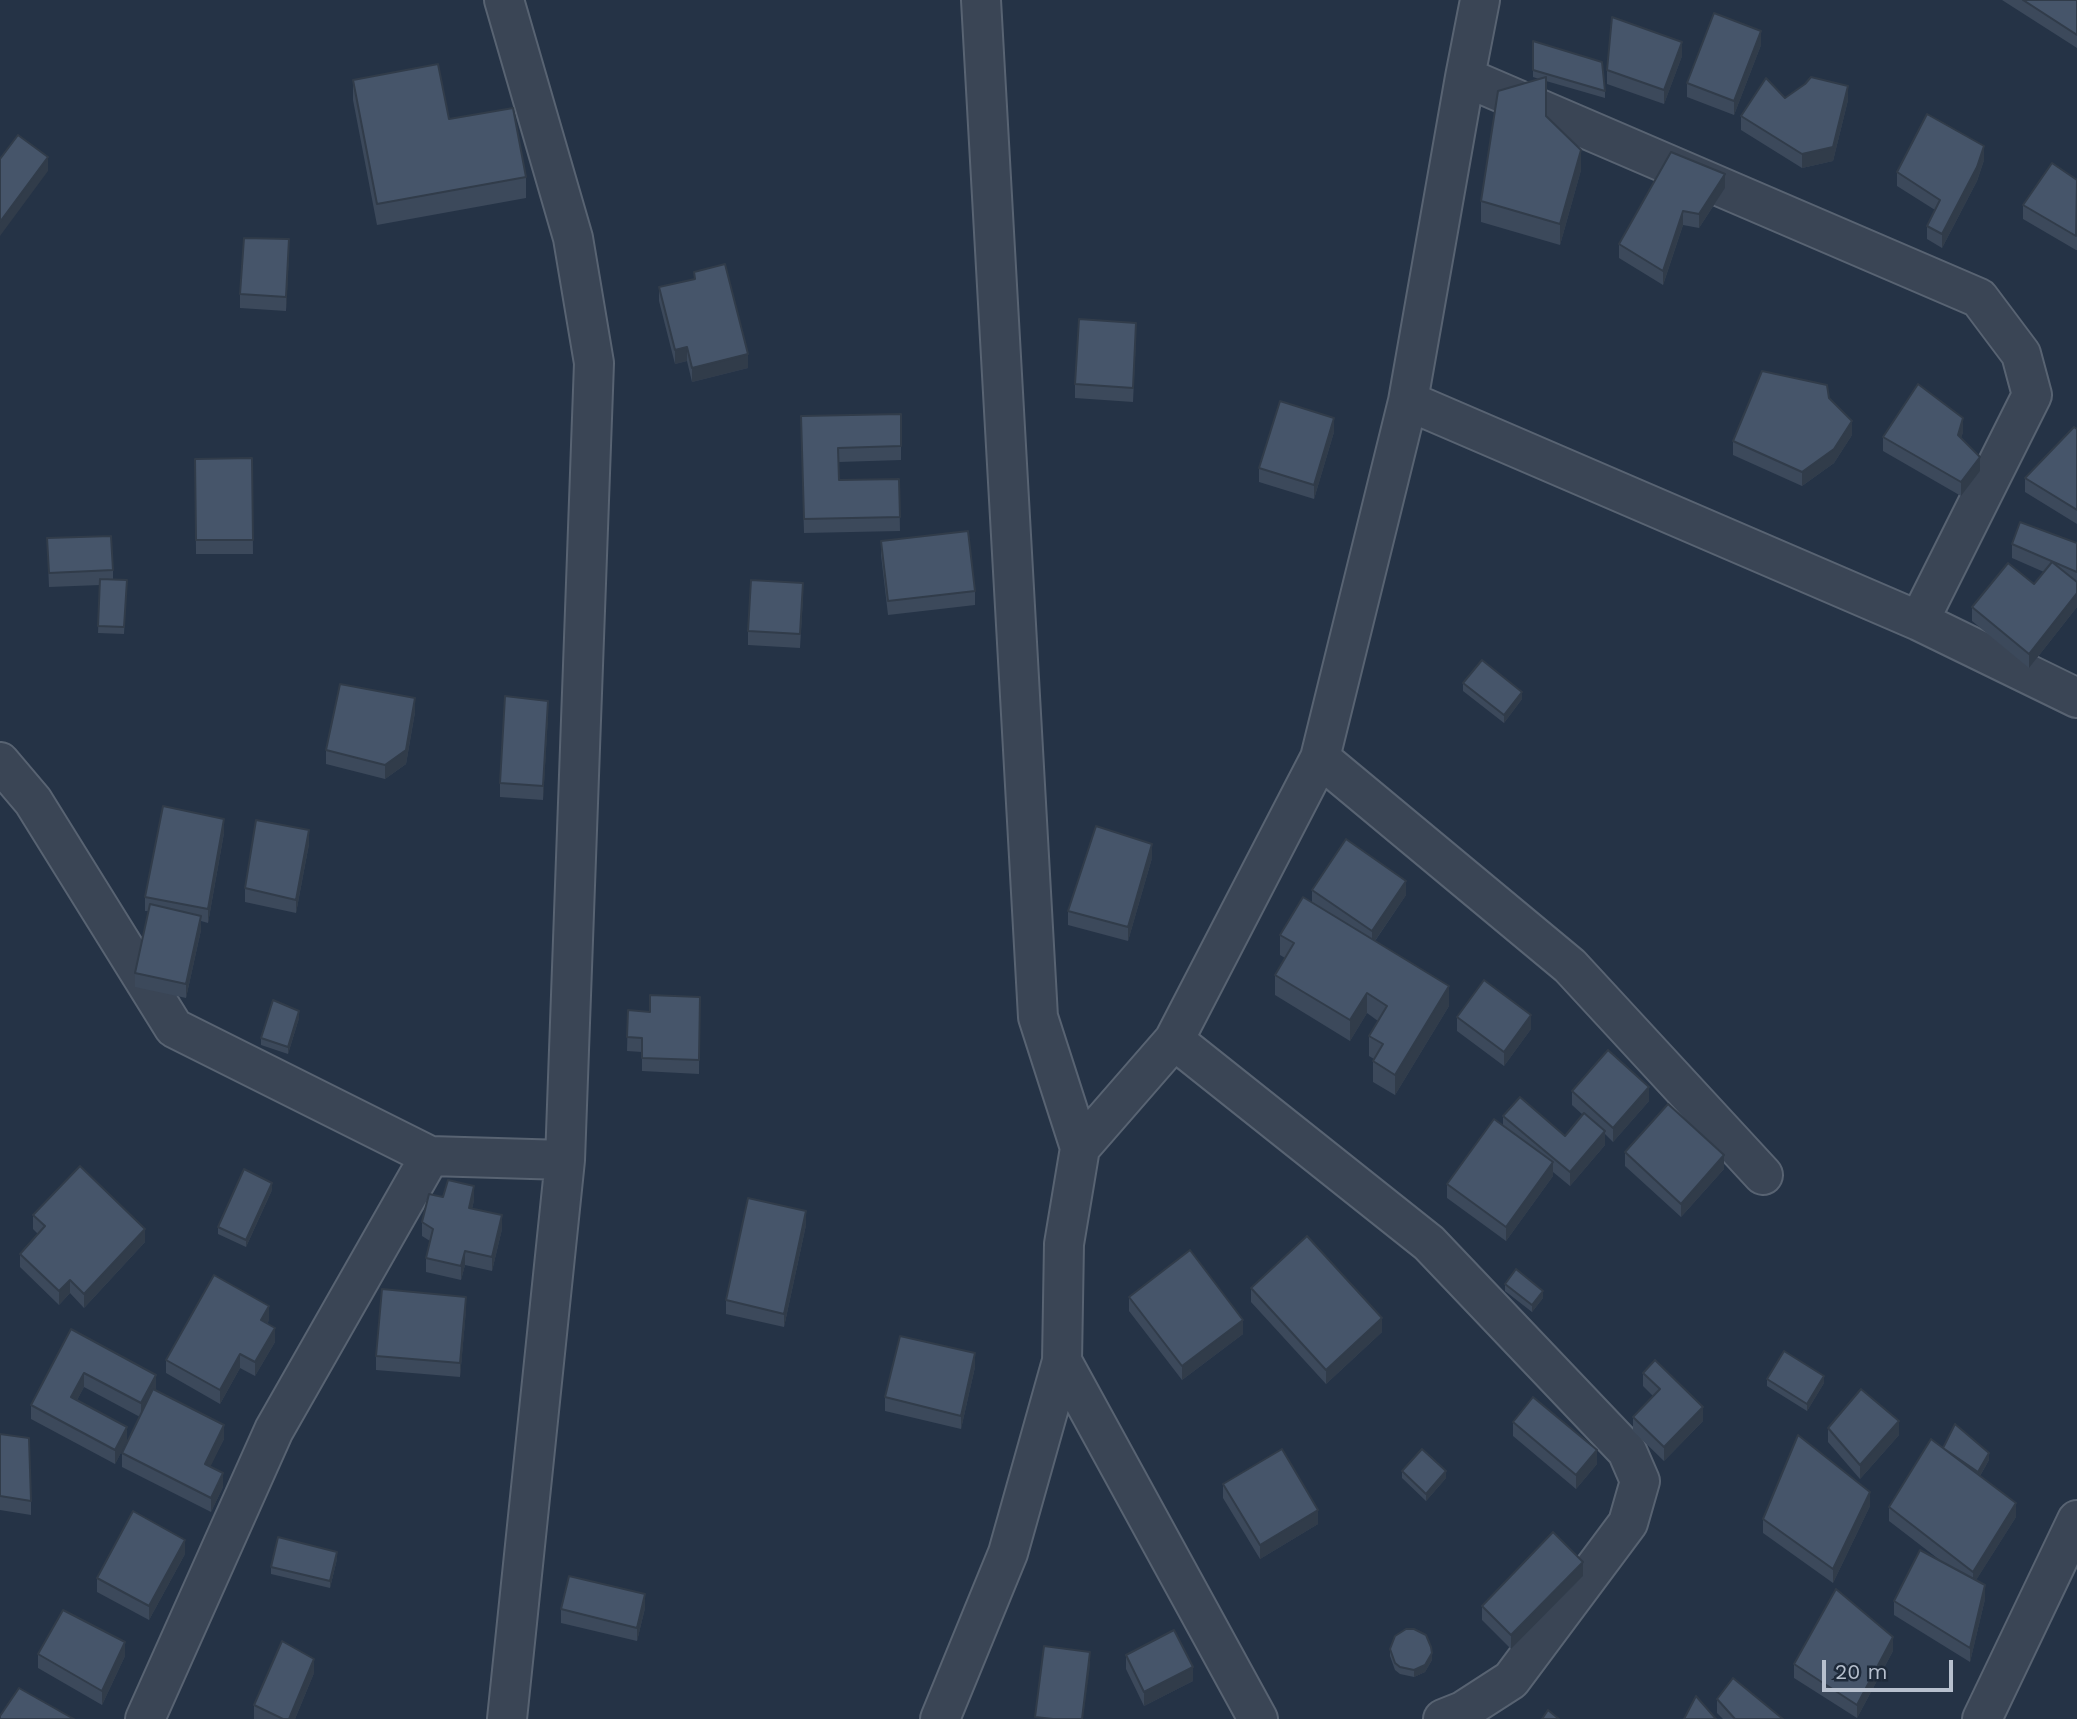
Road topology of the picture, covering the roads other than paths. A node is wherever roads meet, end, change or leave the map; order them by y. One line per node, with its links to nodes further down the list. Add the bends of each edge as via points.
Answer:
1 (504, 0): 13 (street, via 573,238 594,363)
2 (981, 0): 11 (street, via 1038,1017)
3 (1480, 0): 4 (street)
4 (1465, 77): 5 (street); 6 (street, via 1979,298 2021,354 2032,395)
5 (1408, 401): 6 (street); 8 (street)
6 (1919, 621): 7 (street)
7 (2077, 698)
8 (1320, 758): 10 (street); 14 (street, via 1570,966)
9 (0, 762): 12 (street, via 33,801 174,1028)
10 (1174, 1040): 11 (street); 21 (street, via 1429,1243 1627,1451 1640,1481 1628,1523 1511,1680)
11 (1080, 1148): 15 (street, via 1064,1244)
12 (430, 1156): 13 (street); 17 (street, via 274,1430)
13 (565, 1160): 18 (street)
14 (1763, 1175)
15 (1062, 1361): 19 (street, via 1008,1553); 20 (street)
16 (2077, 1520): 22 (street)
17 (145, 1719)
18 (507, 1719)
19 (940, 1719)
20 (1258, 1719)
21 (1443, 1719)
22 (1982, 1719)

